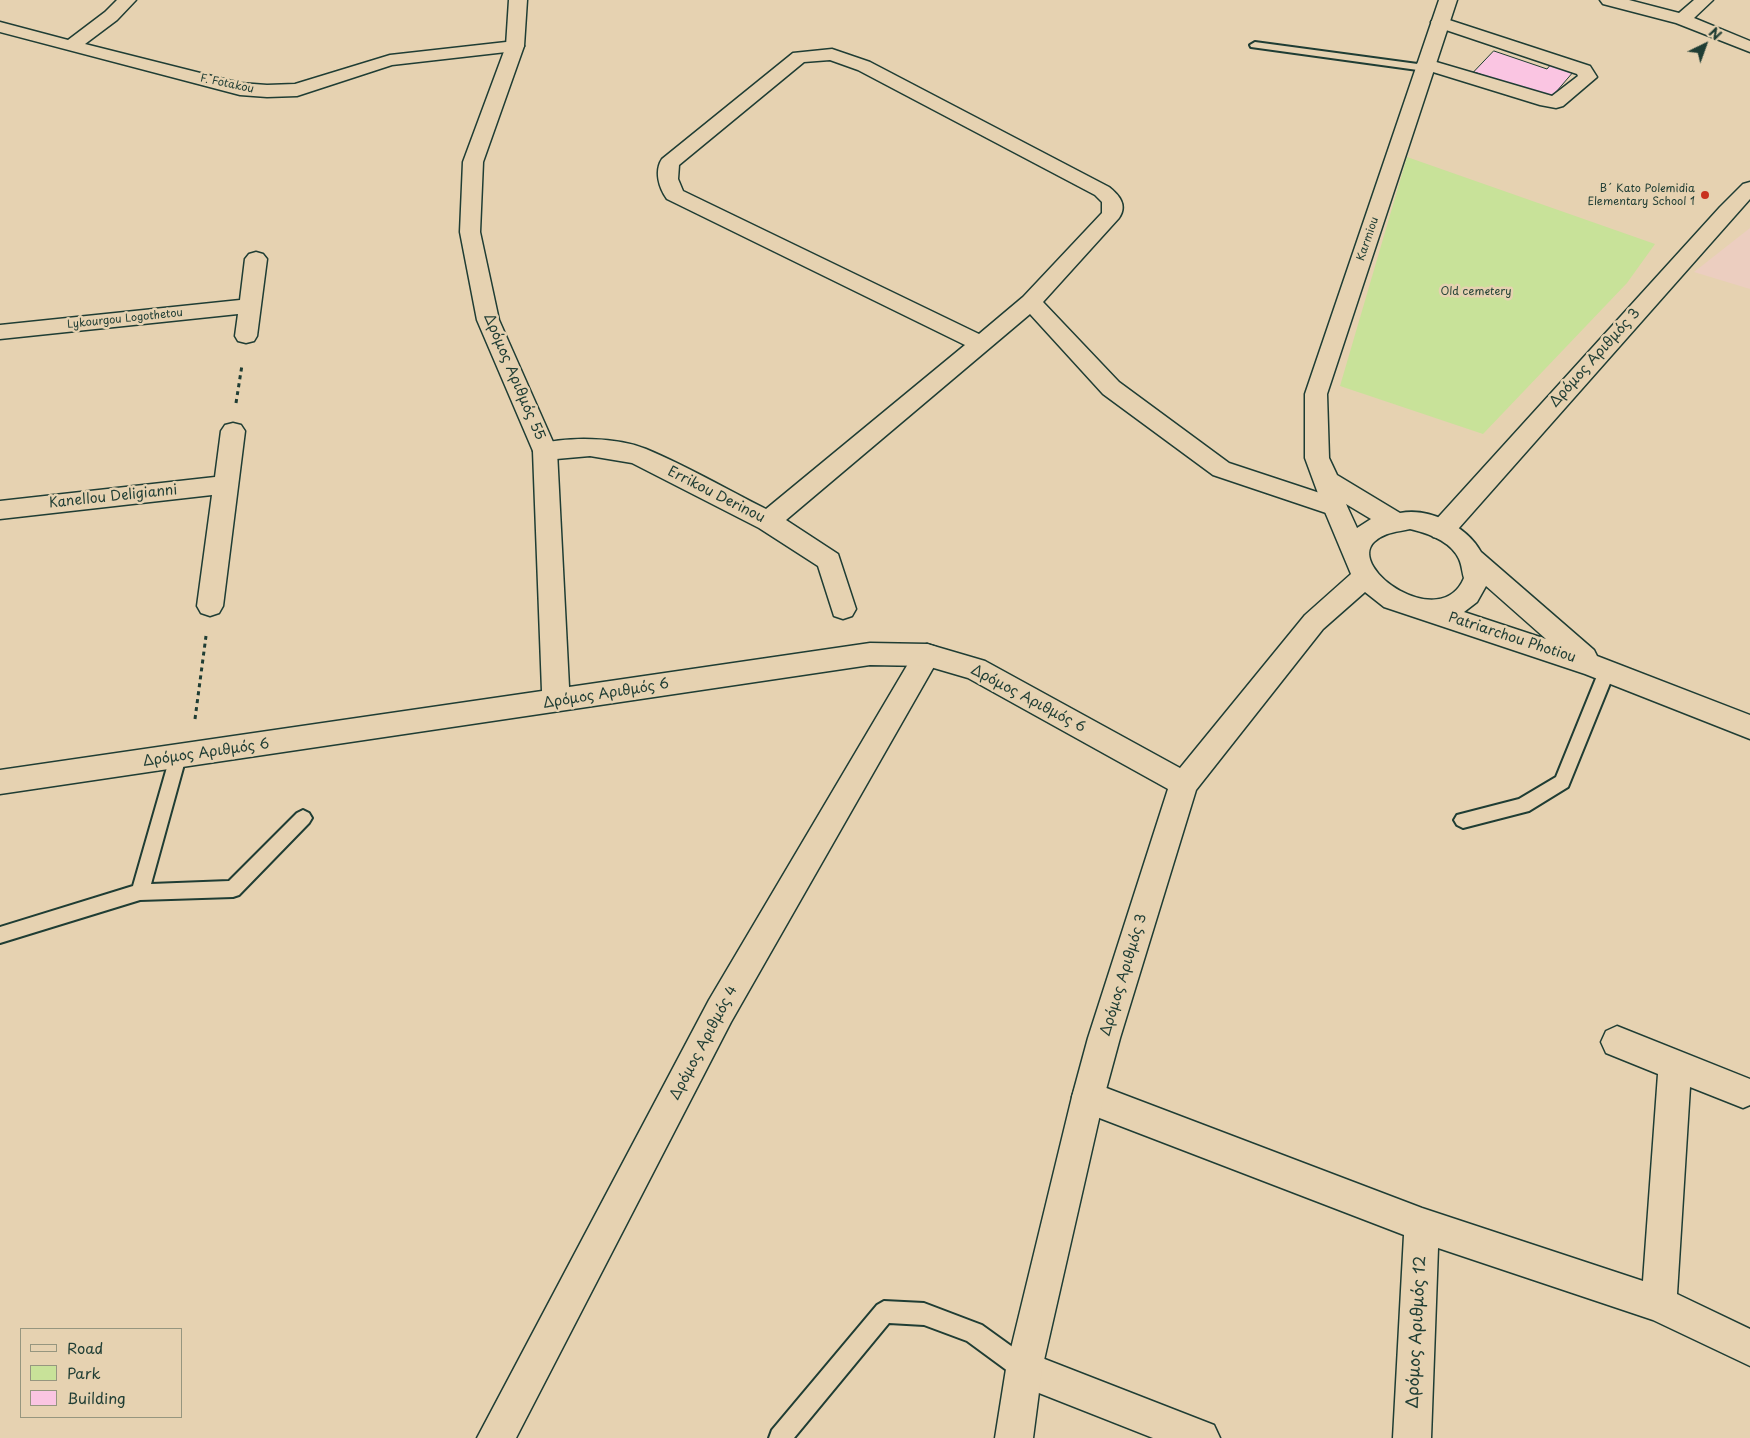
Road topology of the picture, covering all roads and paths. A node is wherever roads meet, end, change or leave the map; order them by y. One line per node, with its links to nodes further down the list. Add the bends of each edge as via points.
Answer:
1 (127, 0): 10 (street)
2 (518, 0): 11 (street, Δρόμος Αριθμός 55)
3 (1448, 0): 7 (street, Karmiou)
4 (1610, 0): 6 (street)
5 (1704, 0): 6 (street)
6 (1682, 19): 12 (street)
7 (1440, 22): 13 (street, Karmiou); 13 (street, via 1584,70 1588,77 1556,102)
8 (0, 27): 10 (street, F. Fotakou)
9 (1255, 45): 13 (lane)
10 (71, 46): 11 (street, F. Fotakou, via 240,88 267,91 297,90 390,60)
11 (515, 46): 22 (street, Δρόμος Αριθμός 55, via 473,162 470,232 488,320)
12 (1750, 47)
13 (1426, 66): 23 (street, Karmiou, via 1316,394 1317,458)
14 (1750, 188): 29 (street, Δρόμος Αριθμός 3)
15 (256, 259): 17 (street)
16 (1030, 302): 20 (street); 20 (street, via 1112,214 1112,200 1102,191 864,66 832,54 799,58 669,163 668,179 674,195); 25 (street, via 1111,388 1221,468)
17 (250, 306): 18 (street, Lykourgou Logothetou); 19 (street)
18 (0, 332)
19 (246, 336): 21 (path)
20 (979, 344): 27 (street)
21 (232, 431): 24 (street)
22 (545, 450): 27 (street, Errikou Derinou, via 590,446 637,455); 37 (street, Δρόμος Αριθμός 55)
23 (1327, 480): 25 (street, Karmiou); 28 (street)
24 (225, 485): 26 (street, Kanellou Deligianni); 32 (street)
25 (1335, 507): 31 (street, Karmiou)
26 (0, 510)
27 (768, 521): 33 (street, Errikou Derinou, via 830,561)
28 (1394, 521): 29 (street, via 1410,520); 31 (street, via 1380,524 1360,538)
29 (1442, 530): 30 (street, via 1456,539)
30 (1472, 559): 34 (street, via 1477,578 1467,597 1457,604); 36 (street, Patriarchou Photiou)
31 (1360, 565): 34 (street, via 1376,589 1390,599); 41 (street, Δρόμος Αριθμός 3)
32 (210, 606): 39 (path)
33 (843, 609)
34 (1429, 611): 36 (street, Patriarchou Photiou)
35 (927, 655): 37 (street, Δρόμος Αριθμός 6, via 870,654); 41 (street, Δρόμος Αριθμός 6, via 976,669); 54 (street, Δρόμος Αριθμός 4, via 720,1011)
36 (1600, 668): 38 (street, Patriarchou Photiou); 43 (lane, via 1562,782 1523,806)
37 (556, 701): 39 (street, Δρόμος Αριθμός 6)
38 (1750, 727)
39 (184, 756): 40 (street, Δρόμος Αριθμός 6); 44 (lane)
40 (0, 782)
41 (1184, 784): 49 (street, Δρόμος Αριθμός 3)
42 (304, 818): 44 (lane, via 233,889)
43 (1463, 820)
44 (140, 892): 45 (lane)
45 (0, 935)
46 (1616, 1042): 47 (street)
47 (1675, 1066): 48 (street); 51 (street)
48 (1743, 1092)
49 (1088, 1097): 50 (street); 53 (street, Δρόμος Αριθμός 3)
50 (1422, 1225): 51 (street); 58 (street, Δρόμος Αριθμός 12)
51 (1659, 1304): 52 (street)
52 (1750, 1348)
53 (1024, 1369): 55 (lane, via 974,1332 924,1314 884,1312); 56 (street, Δρόμος Αριθμός 3); 57 (street)
54 (496, 1438)
55 (780, 1438)
56 (1014, 1438)
57 (1201, 1438)
58 (1412, 1438)

